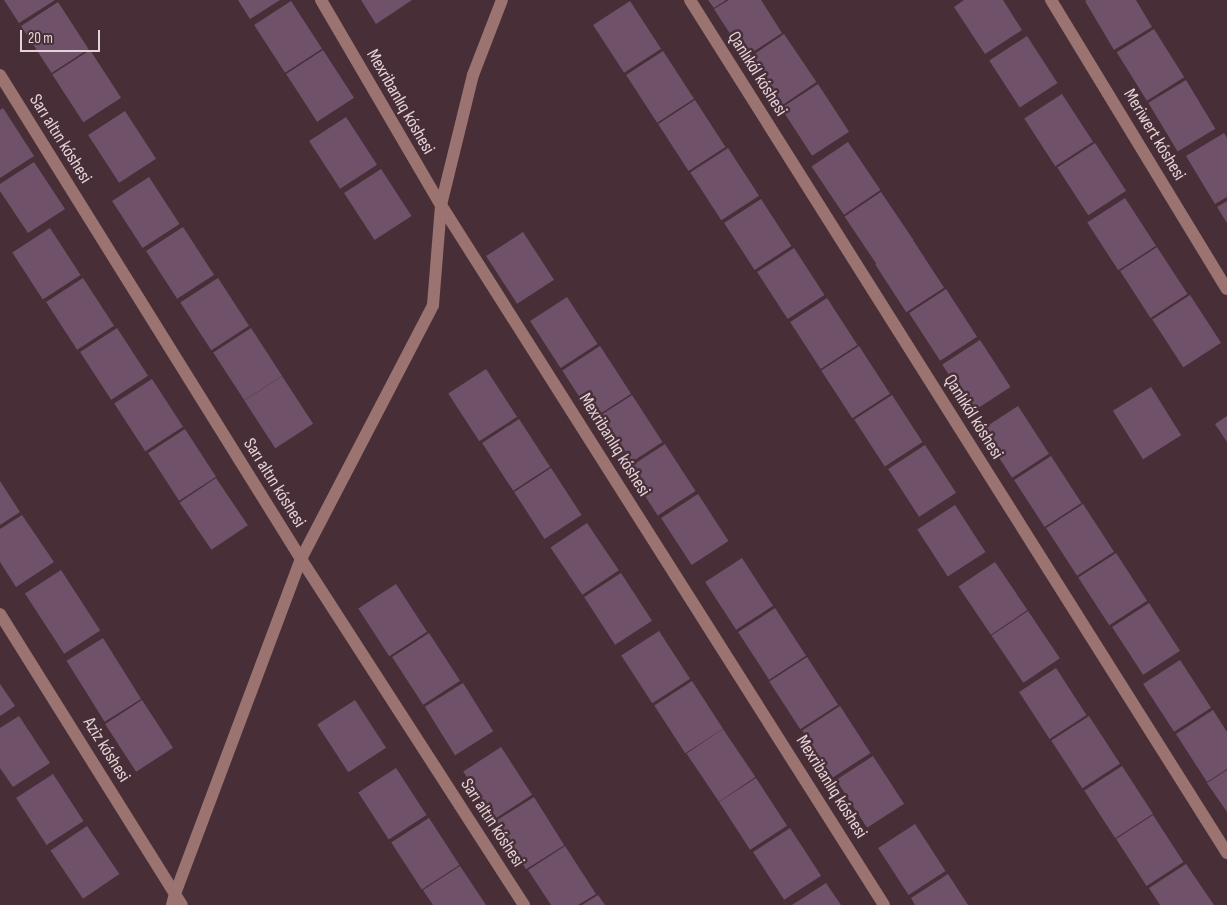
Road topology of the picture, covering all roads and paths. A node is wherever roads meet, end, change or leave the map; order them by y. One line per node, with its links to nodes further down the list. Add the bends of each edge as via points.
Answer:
1 (321, 0): 6 (street, Mexribanlıq kóshesi)
2 (502, 0): 6 (street, via 473,75)
3 (690, 0): 10 (street, Qanlıkól kóshesi)
4 (1051, 0): 7 (street, Meriwert kóshesi)
5 (0, 75): 8 (street, Sarı altın kóshesi)
6 (441, 205): 8 (street, via 433,304); 14 (street, Mexribanlıq kóshesi)
7 (1227, 289)
8 (301, 559): 11 (street); 13 (street, Sarı altın kóshesi)
9 (0, 614): 11 (street, Aziz kóshesi)
10 (1227, 852)
11 (174, 899): 12 (street, Aziz kóshesi)
12 (182, 905)
13 (524, 905)
14 (884, 905)

